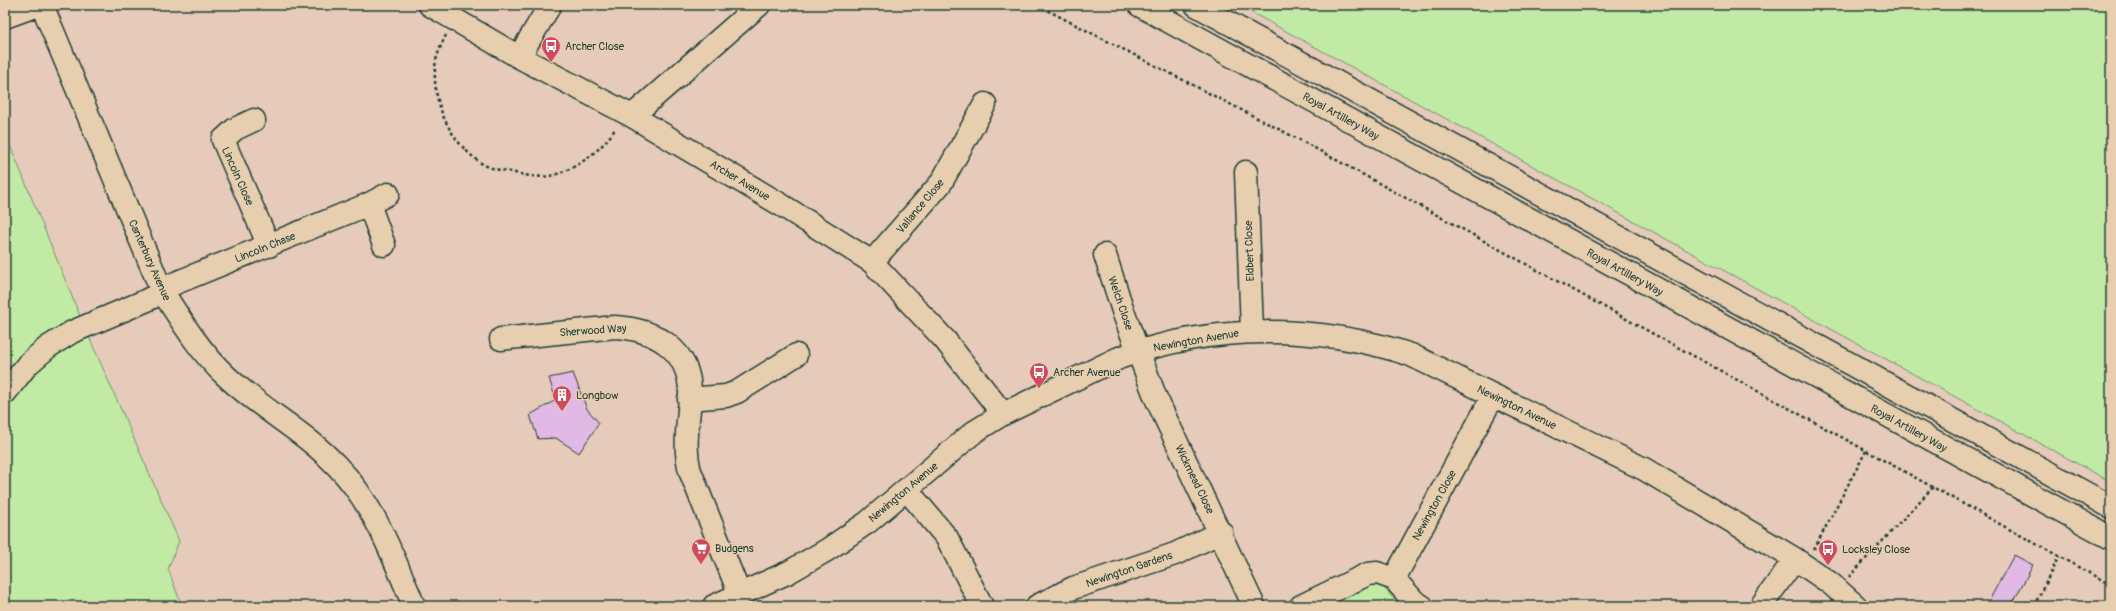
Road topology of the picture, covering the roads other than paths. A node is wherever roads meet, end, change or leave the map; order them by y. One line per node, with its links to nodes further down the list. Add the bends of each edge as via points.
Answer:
1 (38, 5): 8 (street)
2 (42, 5): 18 (street, Canterbury Avenue)
3 (550, 5): 9 (street)
4 (759, 5): 11 (street)
5 (1139, 5): 30 (street, Royal Artillery Way)
6 (1196, 5): 28 (street)
7 (445, 10): 9 (street, Archer Avenue)
8 (5, 17)
9 (519, 57): 11 (street, Archer Avenue)
10 (985, 104): 17 (street, Vallance Close, via 941,182)
11 (628, 114): 17 (street, Archer Avenue)
12 (254, 120): 15 (street, Lincoln Close, via 222,140)
13 (1246, 172): 19 (street, Eldbert Close)
14 (384, 245): 15 (street, Lincoln Chase, via 379,199)
15 (269, 246): 18 (street, Lincoln Chase)
16 (1105, 255): 21 (street, Welch Close)
17 (872, 262): 26 (street, Archer Avenue, via 945,340)
18 (162, 291): 23 (street, Lincoln Chase, via 145,301 72,332 48,347 28,364); 34 (street, Canterbury Avenue, via 177,315 226,376 304,436 347,478 378,523)
19 (1252, 331): 21 (street, Newington Avenue, via 1187,339); 24 (street, Newington Avenue, via 1275,331 1378,345 1411,355)
20 (501, 339): 25 (street, Sherwood Way, via 615,327 644,330 655,335 676,353 684,365)
21 (1138, 351): 26 (street, Newington Avenue); 29 (street, Wickmead Close, via 1155,396)
22 (796, 355): 25 (street, via 737,392 726,396)
23 (5, 393)
24 (1493, 396): 31 (street, Newington Avenue, via 1644,469); 32 (street, Newington Close)
25 (689, 399): 33 (street, Sherwood Way, via 686,455)
26 (1003, 414): 27 (street, Newington Avenue, via 974,432)
27 (907, 490): 33 (street, Newington Avenue, via 868,522 827,550); 35 (street, via 947,538)
28 (2111, 507)
29 (1221, 532): 36 (street, Newington Gardens, via 1175,554 1073,588); 37 (street, Wickmead Close)
30 (2111, 538)
31 (1800, 563): 40 (street); 41 (street, Newington Avenue, via 1838,589)
32 (1394, 579): 38 (street, via 1377,573 1368,574); 39 (street)
33 (728, 602)
34 (414, 606)
35 (982, 606)
36 (1038, 606)
37 (1254, 606)
38 (1301, 606)
39 (1422, 606)
40 (1761, 606)
41 (1856, 606)

